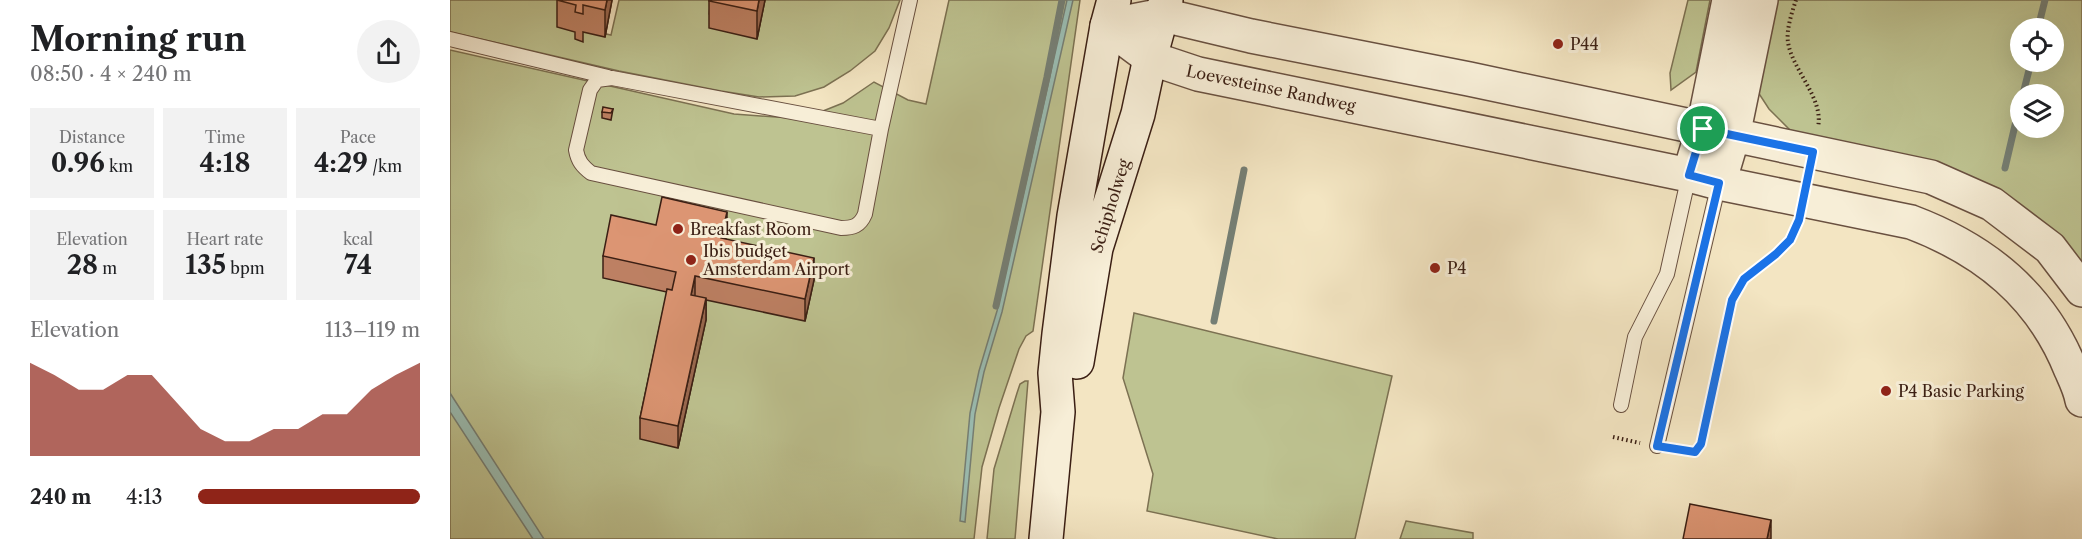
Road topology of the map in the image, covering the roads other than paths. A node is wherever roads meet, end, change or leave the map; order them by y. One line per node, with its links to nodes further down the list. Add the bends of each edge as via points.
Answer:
1 (910, 0): 9 (lane)
2 (1729, 0): 10 (street)
3 (1761, 0): 10 (street)
4 (1165, 8): 5 (street); 7 (street, Schipholweg); 10 (street, via 1251,36)
5 (1110, 13): 7 (street, Loevesteinse Randweg); 15 (street, Schipholweg, via 1074,216 1055,373)
6 (450, 39): 8 (lane)
7 (1150, 58): 11 (street, Loevesteinse Randweg, via 1198,74); 15 (street, Schipholweg, via 1138,114 1096,248 1075,373)
8 (612, 78): 9 (lane); 9 (lane, via 597,80 590,90 576,150 578,159 591,173 841,228 858,226 866,214)
9 (881, 129)
10 (1718, 132): 11 (street); 12 (street, via 1931,177 1992,204 2050,248)
11 (1704, 179): 13 (street, Loevesteinse Randweg, via 1911,222 1970,249 1999,268 2037,308 2062,348); 14 (lane, via 1667,274 1635,338); 16 (lane)
12 (2082, 290)
13 (2082, 400)
14 (1621, 405)
15 (1058, 412): 17 (street, Schipholweg)
16 (1657, 446)
17 (1046, 539)

